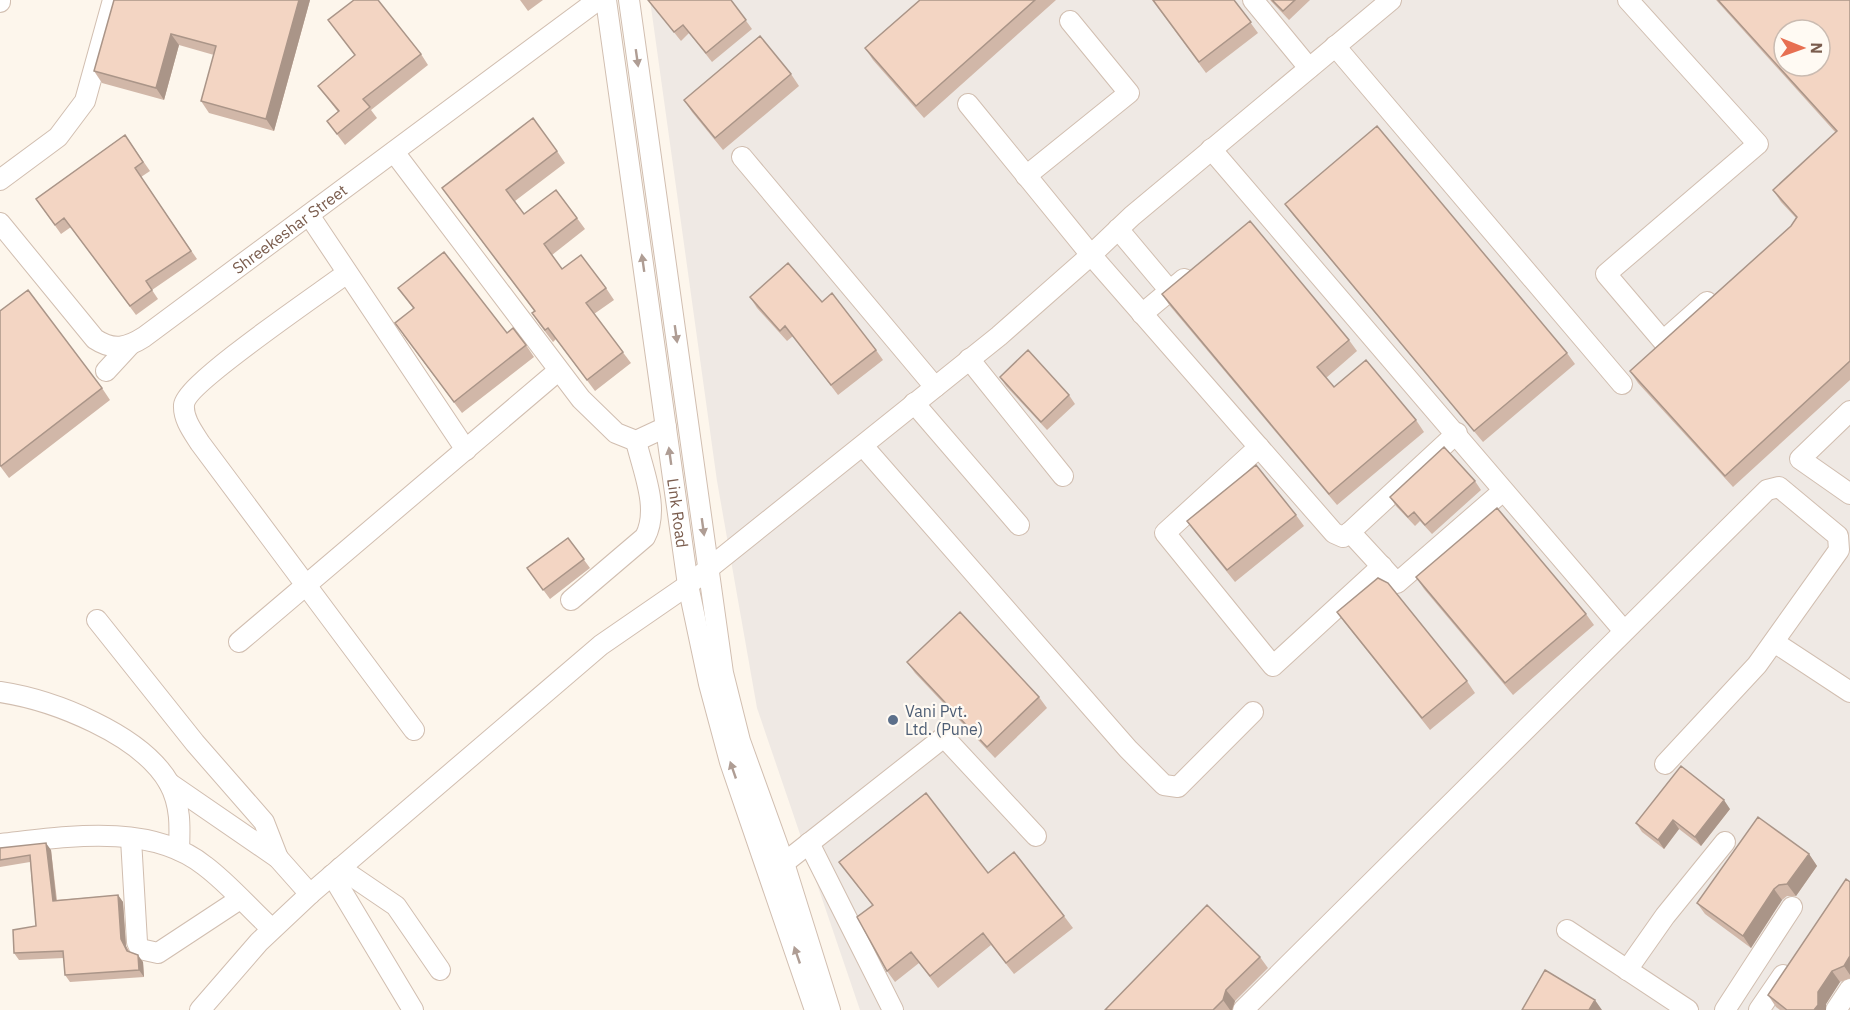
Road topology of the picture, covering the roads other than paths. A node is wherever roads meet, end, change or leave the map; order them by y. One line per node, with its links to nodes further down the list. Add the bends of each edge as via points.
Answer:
1 (113, 0): 16 (street, via 85,101 58,137)
2 (598, 0): 13 (street, Shreekeshar Street)
3 (606, 0): 36 (street, Link Road, one-way to 3)
4 (629, 0): 48 (street, Link Road, one-way to 48)
5 (1253, 0): 10 (street)
6 (1628, 0): 25 (street, via 1758,144 1606,274 1663,341)
7 (1384, 2): 9 (street)
8 (1070, 21): 15 (street, via 1129,93)
9 (1335, 46): 10 (street); 32 (street)
10 (1309, 68): 12 (street)
11 (968, 104): 15 (street)
12 (1211, 149): 17 (street); 21 (street)
13 (394, 152): 18 (street, Shreekeshar Street); 31 (street)
14 (742, 157): 33 (street)
15 (1026, 176): 22 (street)
16 (0, 180)
17 (1264, 211): 20 (street); 37 (street)
18 (309, 215): 24 (street); 28 (street, Shreekeshar Street)
19 (0, 223): 28 (street, via 95,339 111,347)
20 (1246, 225)
21 (1118, 229): 22 (street); 26 (street)
22 (1091, 255): 27 (street); 29 (street)
23 (1196, 269): 26 (street)
24 (347, 273): 41 (street); 50 (street, via 213,372 191,391 184,404 185,417 200,443)
25 (1723, 288)
26 (1170, 291): 27 (street)
27 (1142, 314): 40 (street)
28 (130, 345): 30 (street, Shreekeshar Street)
29 (969, 359): 33 (street); 42 (street)
30 (106, 371)
31 (558, 371): 38 (street, via 600,419 616,433); 41 (street)
32 (1622, 384)
33 (935, 387): 34 (street)
34 (914, 403): 39 (street); 45 (street)
35 (1850, 411): 44 (street, via 1800,459)
36 (666, 427): 38 (street); 49 (street, Link Road, one-way to 36)
37 (1457, 433): 43 (street); 46 (street)
38 (636, 441): 51 (street, via 651,510 649,529 645,537)
39 (863, 446): 48 (street); 58 (street, via 1128,749 1164,785 1179,787)
40 (1259, 447): 46 (street, via 1334,533 1343,537); 47 (street, via 1166,533 1273,666)
41 (466, 450): 50 (street)
42 (1063, 476)
43 (1503, 491): 47 (street, via 1397,583); 53 (street)
44 (1850, 494)
45 (1019, 525)
46 (1350, 532): 47 (street)
47 (1382, 566)
48 (708, 568): 49 (street); 69 (street, Link Road, via 723,673 740,741)
49 (688, 585): 70 (street, via 602,645); 82 (street, Link Road, one-way to 49, via 730,762)
50 (306, 586): 54 (street); 59 (street)
51 (571, 600)
52 (97, 620): 68 (street, via 264,822)
53 (1624, 631): 55 (street, via 1767,490 1779,487 1840,541 1835,559); 85 (street)
54 (239, 642)
55 (1774, 642): 57 (street); 60 (street)
56 (0, 692): 61 (street, via 52,704 96,725 143,754)
57 (1850, 692)
58 (1253, 712)
59 (414, 730)
60 (1665, 764)
61 (169, 783): 67 (street, via 180,820); 68 (street)
62 (1036, 836): 64 (street, via 944,737)
63 (131, 839): 66 (street, via 54,837); 67 (street); 72 (street, via 140,949 159,953)
64 (809, 843): 69 (street); 84 (street)
65 (1725, 843): 78 (street)
66 (0, 844)
67 (179, 850): 72 (street, via 205,865)
68 (278, 858): 71 (street)
69 (783, 863): 83 (street, Link Road)
70 (336, 871): 71 (street); 77 (street, via 380,892 396,906); 81 (street)
71 (310, 894): 74 (street)
72 (240, 899): 74 (street)
73 (1792, 907): 87 (street)
74 (272, 929): 80 (street)
75 (1567, 930): 78 (street)
76 (1791, 963): 88 (street)
77 (440, 970)
78 (1627, 970): 86 (street)
79 (1850, 989): 89 (street)
80 (200, 1010)
81 (413, 1010)
82 (815, 1010)
83 (830, 1010)
84 (893, 1010)
85 (1244, 1010)
86 (1688, 1010)
87 (1725, 1010)
88 (1759, 1010)
89 (1836, 1010)

